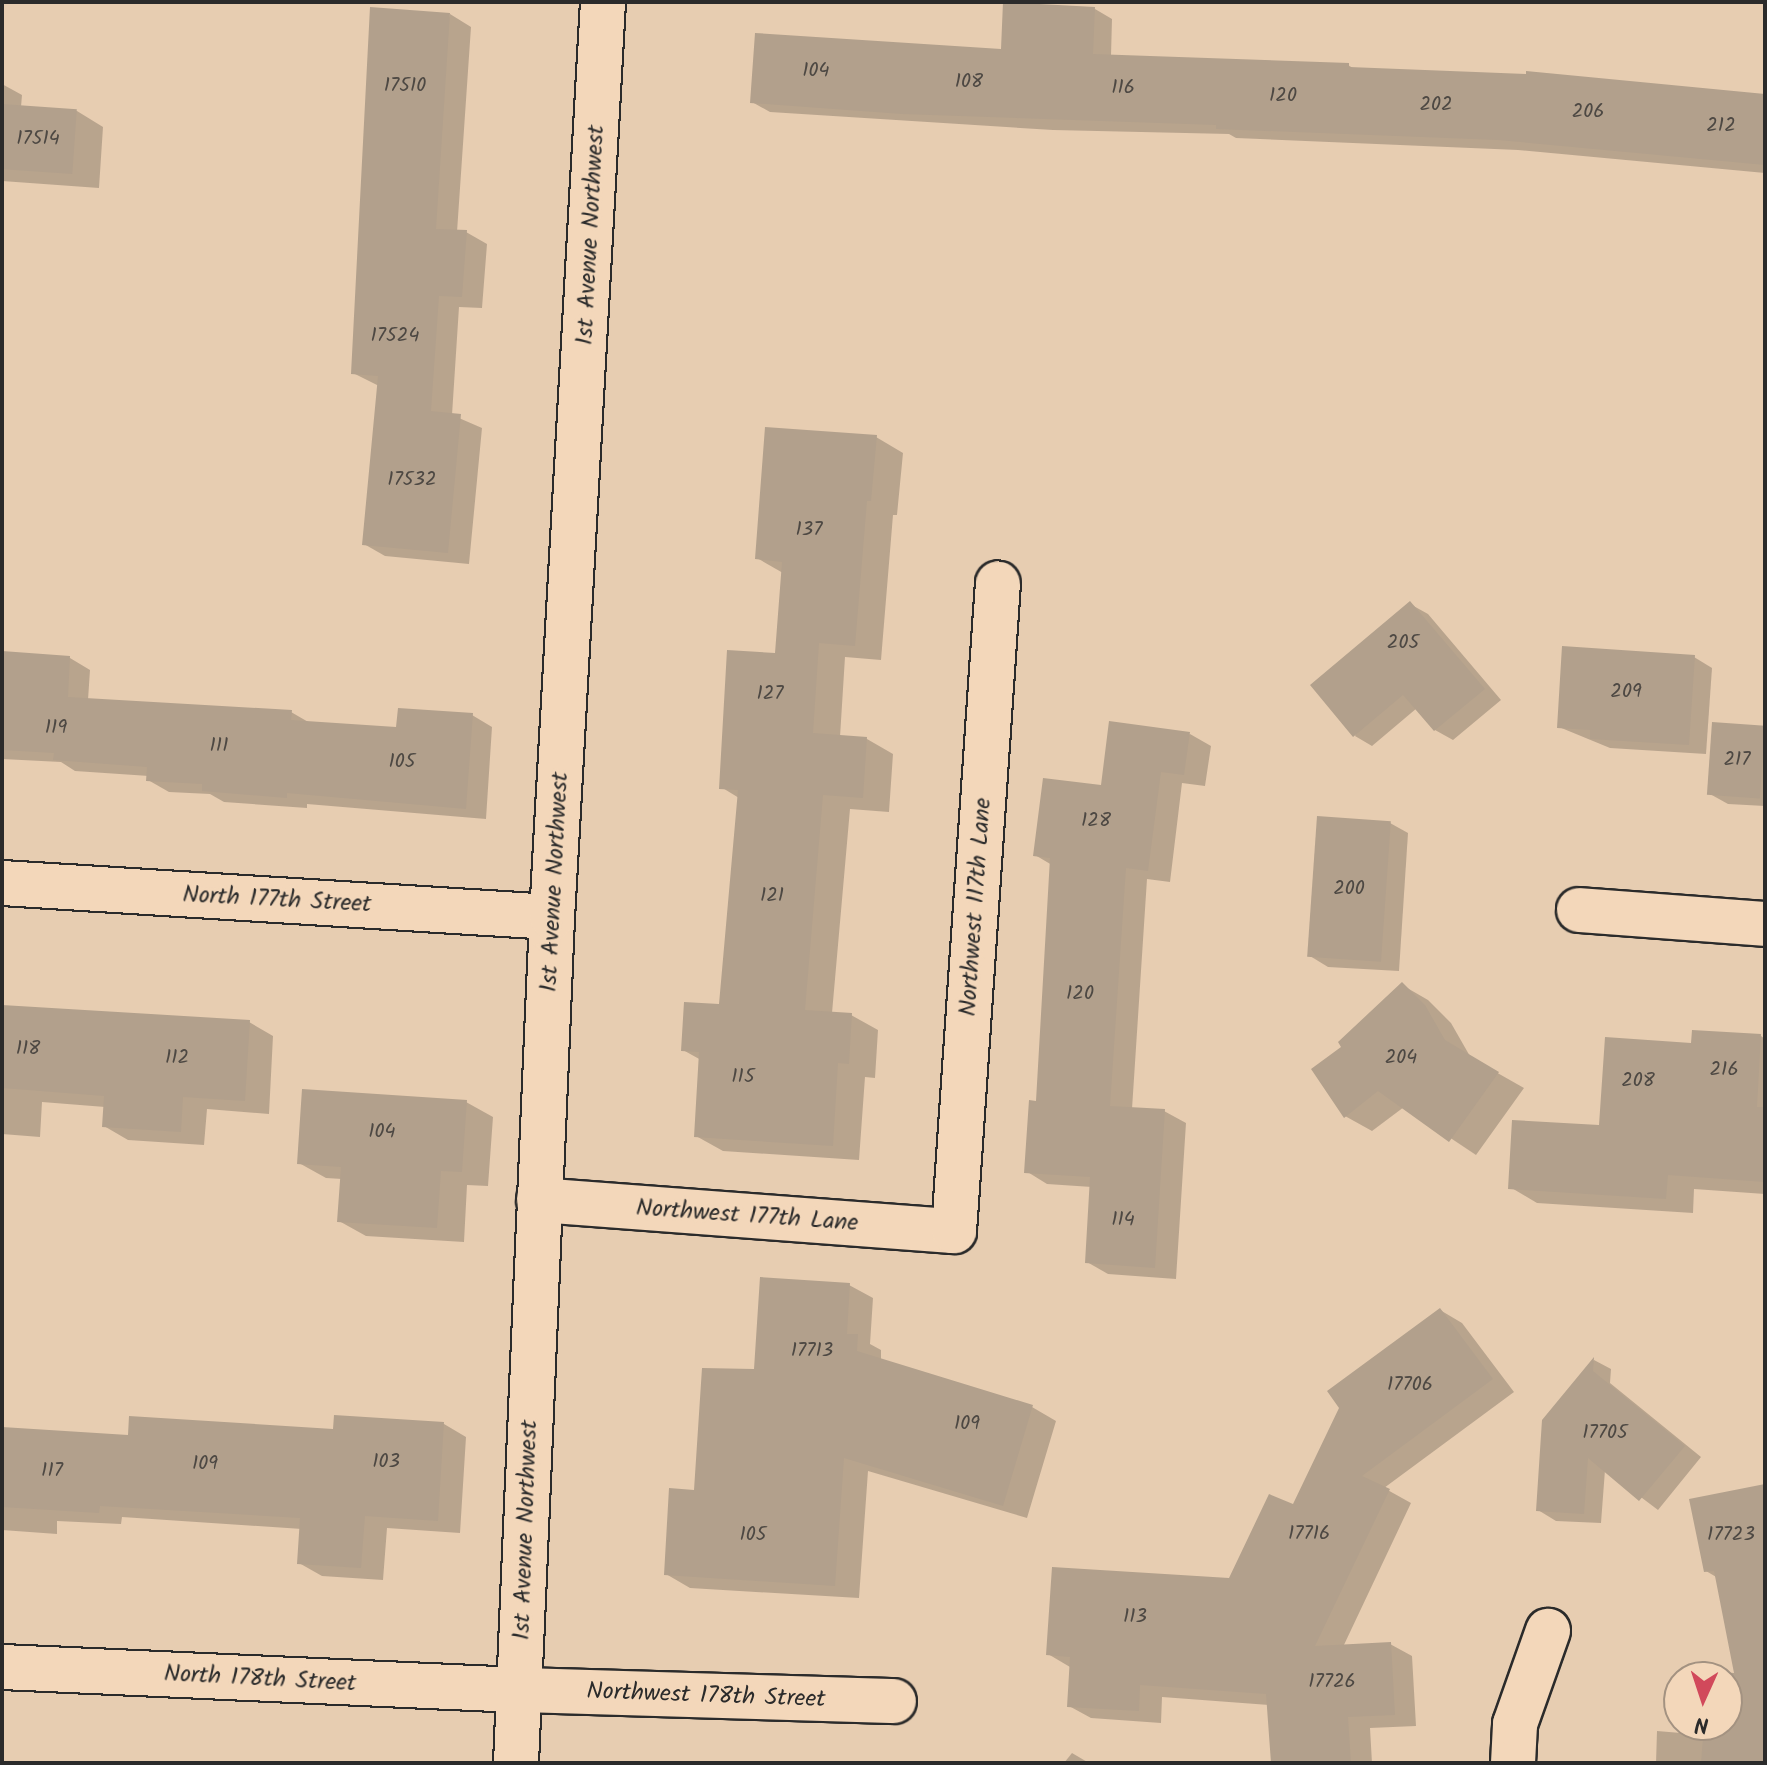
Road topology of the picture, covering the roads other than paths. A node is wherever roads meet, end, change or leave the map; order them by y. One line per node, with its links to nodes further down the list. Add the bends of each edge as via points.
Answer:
1 (603, 2): 5 (street, 1st Avenue Northwest)
2 (998, 583): 8 (street, Northwest 117th Lane)
3 (2, 883): 5 (street, North 177th Street)
4 (1579, 910): 6 (street)
5 (552, 917): 7 (street, 1st Avenue Northwest)
6 (1765, 924)
7 (539, 1200): 8 (street, Northwest 177th Lane); 11 (street, 1st Avenue Northwest)
8 (954, 1231)
9 (1548, 1631): 14 (street, via 1515,1724)
10 (2, 1667): 11 (street, North 178th Street)
11 (519, 1690): 12 (street, Northwest 178th Street); 13 (street, 1st Avenue Northwest)
12 (894, 1701)
13 (516, 1763)
14 (1513, 1763)

